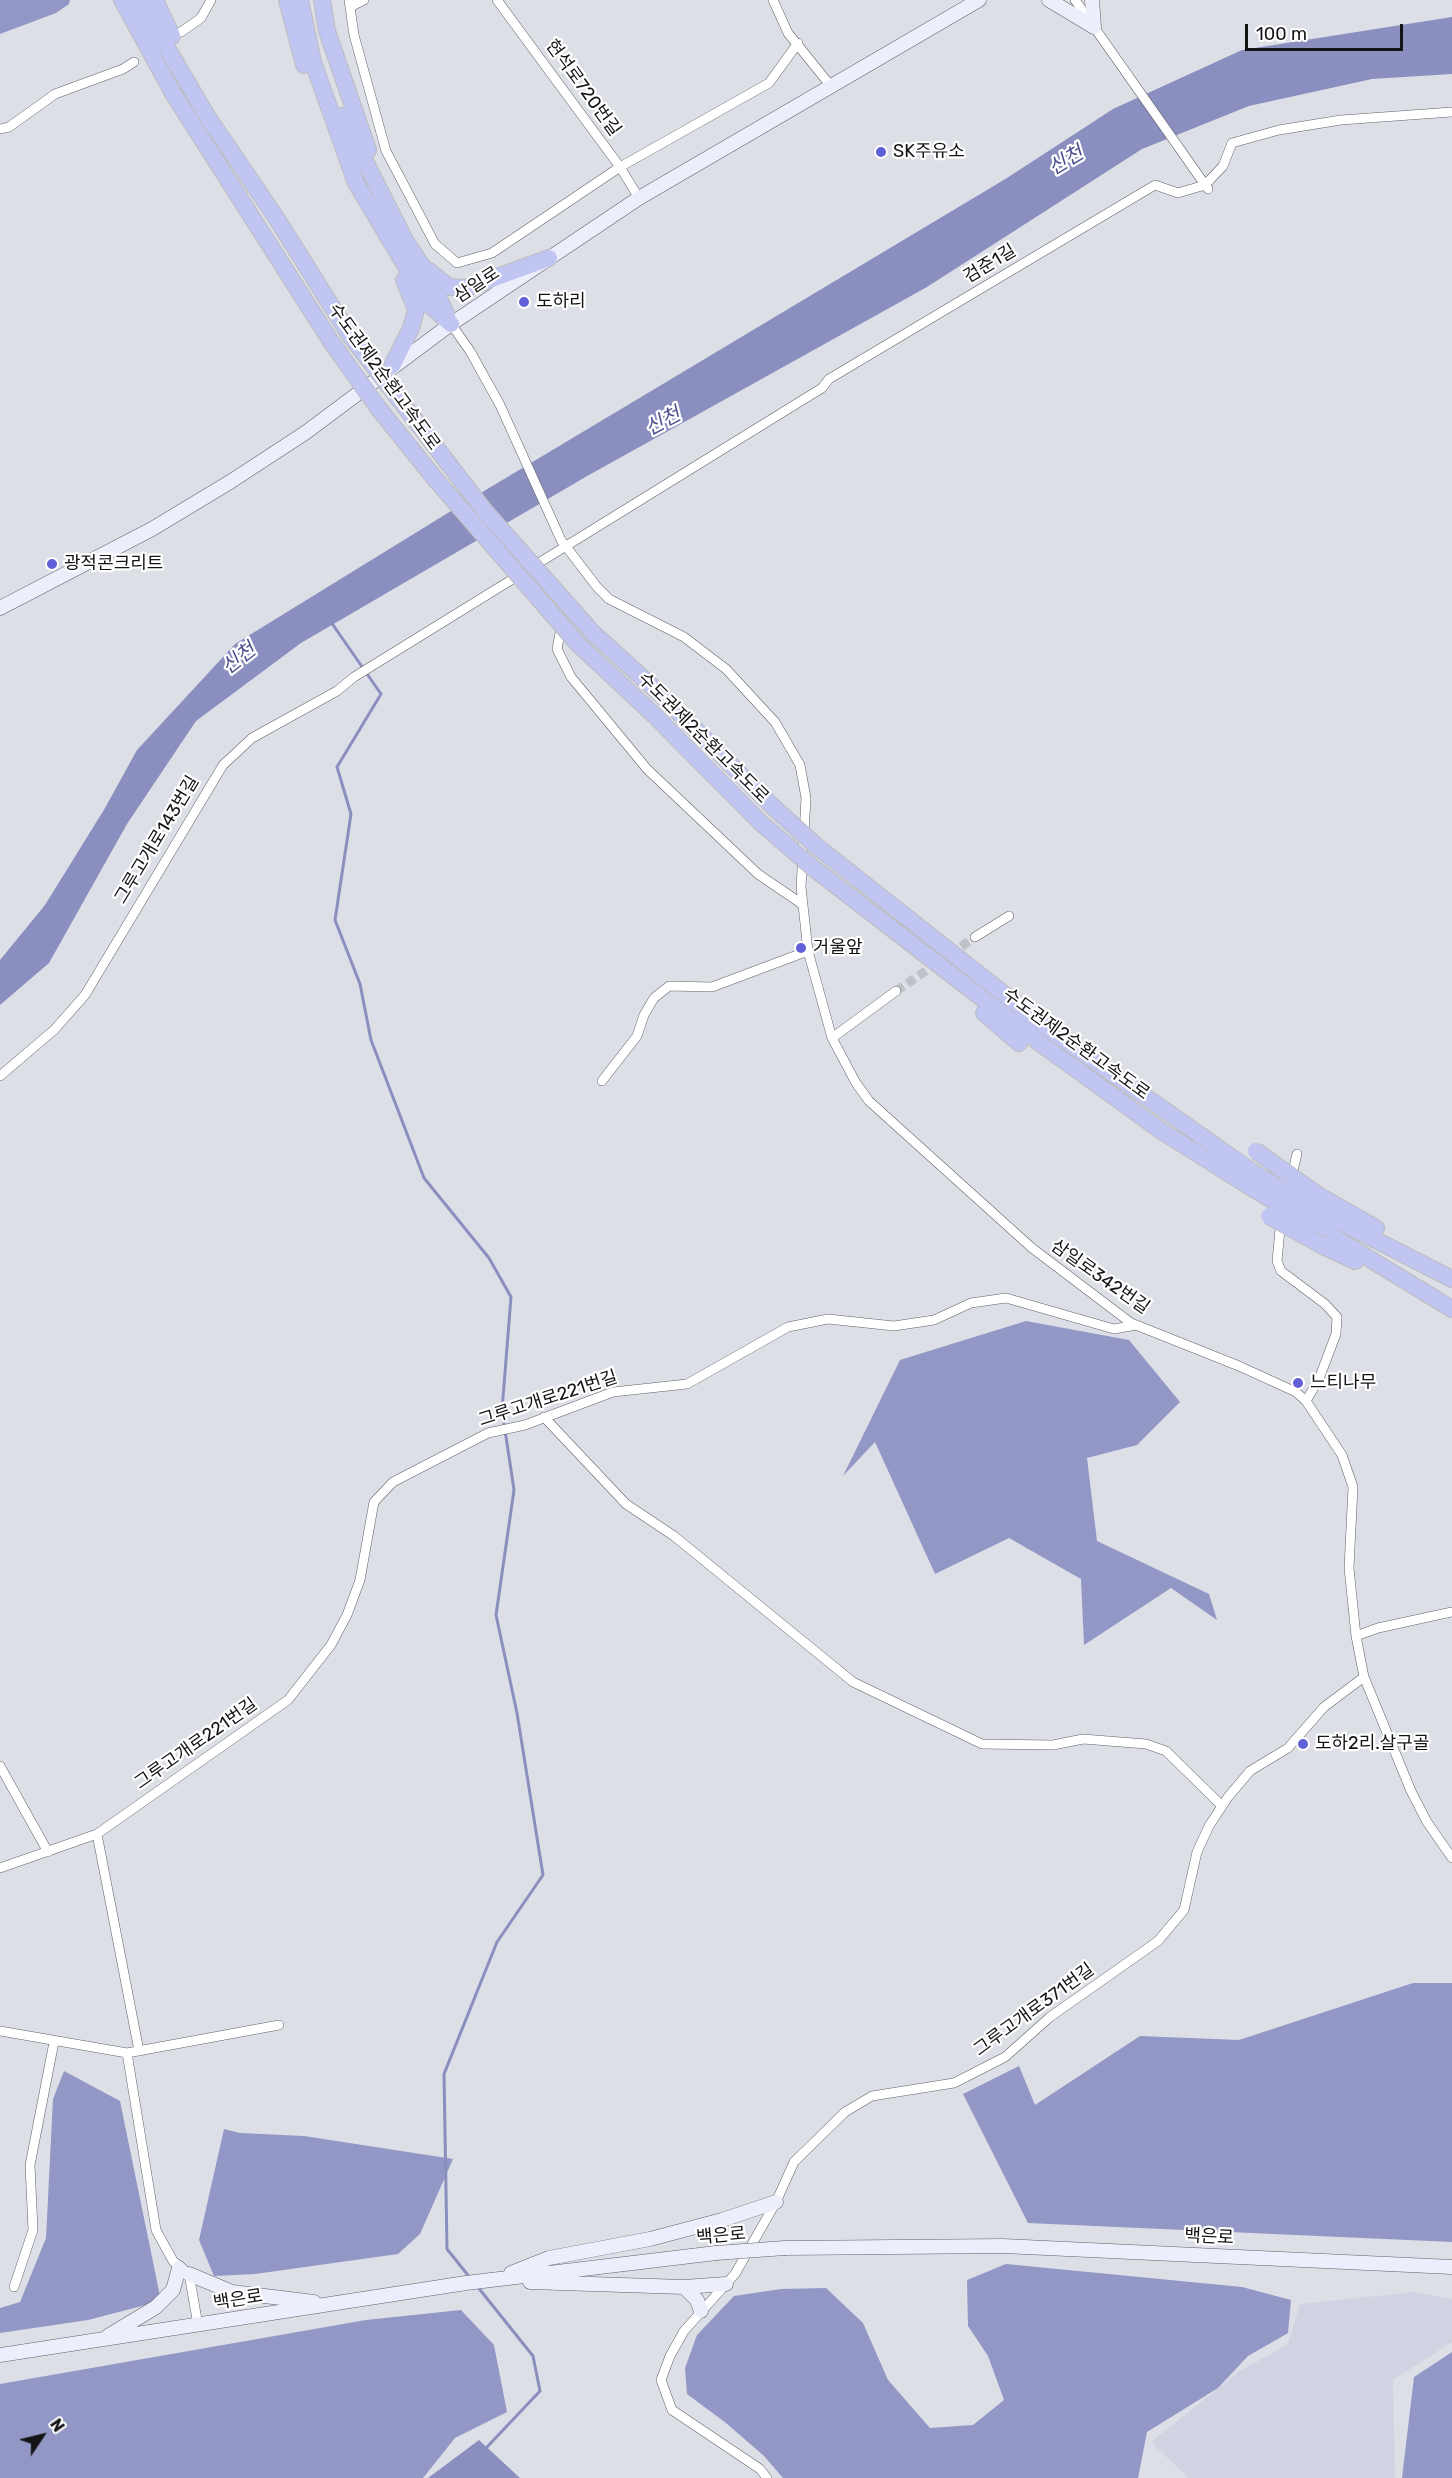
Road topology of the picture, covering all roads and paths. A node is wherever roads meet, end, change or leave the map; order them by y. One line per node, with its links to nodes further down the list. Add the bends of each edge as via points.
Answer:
1 (122, 0): 40 (highway, 수도권제2순환고속도로, bridge, via 174,94 332,344 436,480 578,644 761,823)
2 (139, 0): 29 (highway, 수도권제2순환고속도로, via 207,116)
3 (155, 0): 29 (highway)
4 (211, 0): 18 (street, via 201,18)
5 (287, 0): 24 (highway, via 318,111)
6 (300, 0): 24 (highway, via 313,62)
7 (310, 0): 28 (highway, via 324,67 347,131)
8 (322, 0): 28 (highway, via 327,31 346,91)
9 (364, 0): 16 (street)
10 (497, 0): 25 (street, 현석로720번길)
11 (773, 0): 19 (street, via 788,33)
12 (979, 0): 21 (main road, 삼일로)
13 (1049, 0): 17 (main road)
14 (1075, 0): 17 (street)
15 (1092, 0): 17 (main road)
16 (349, 4): 25 (street, via 386,151 435,244 457,263 492,254)
17 (1094, 27): 26 (street)
18 (181, 32)
19 (798, 44): 21 (street); 25 (street, via 769,83)
20 (134, 62): 23 (street, via 55,94 9,127)
21 (830, 85): 27 (main road, 삼일로)
22 (1452, 112): 26 (street, via 1341,120 1246,138 1232,143 1223,166)
23 (0, 129)
24 (343, 149): 30 (highway)
25 (620, 167): 27 (street, 현석로720번길)
26 (1206, 187): 35 (street, 검준1길, via 1178,194 1155,185)
27 (639, 198): 32 (main road, 삼일로)
28 (389, 208): 31 (highway)
29 (277, 219): 42 (highway, 수도권제2순환고속도로, bridge, via 349,334 484,510 593,633 771,805)
30 (379, 224): 33 (highway, via 427,302); 34 (highway, via 416,310)
31 (406, 242): 32 (highway, via 433,276 449,287 468,288); 33 (highway, via 427,273)
32 (549, 258): 33 (main road, 삼일로)
33 (451, 324): 34 (main road, 삼일로); 35 (street, 삼일로342번길, via 470,351 509,425)
34 (392, 366): 36 (main road, 삼일로, via 305,432 230,482 152,529)
35 (564, 543): 38 (street, 삼일로342번길, via 609,599 705,652 775,722 800,765 806,798); 48 (street, 그루고개로143번길, via 337,691 252,738 223,765 85,995 54,1030)
36 (0, 608)
37 (560, 633): 38 (street, via 557,649 571,677 646,769 758,874)
38 (802, 904): 43 (street, 삼일로342번길)
39 (1009, 916): 41 (street)
40 (875, 918): 46 (highway); 52 (highway, 수도권제2순환고속도로, via 1160,1130)
41 (975, 937)
42 (945, 950): 47 (highway); 52 (highway, 수도권제2순환고속도로)
43 (808, 951): 45 (street, 삼일로342번길); 49 (street, via 712,987 669,986 654,998 637,1036)
44 (896, 991): 45 (street)
45 (832, 1038): 58 (street, 삼일로342번길, via 869,1101 1032,1248)
46 (1018, 1043)
47 (1081, 1043)
48 (0, 1076)
49 (602, 1081)
50 (1256, 1151): 53 (highway, bridge)
51 (1297, 1154): 59 (street, via 1279,1228 1277,1261 1281,1271 1337,1317 1336,1334)
52 (1251, 1179): 53 (highway, 수도권제2순환고속도로, bridge)
53 (1316, 1210): 55 (highway); 56 (highway, 수도권제2순환고속도로); 57 (highway, 수도권제2순환고속도로)
54 (1269, 1216): 57 (highway, bridge)
55 (1452, 1272)
56 (1452, 1280)
57 (1452, 1310)
58 (1136, 1325): 59 (street, 삼일로342번길, via 1262,1376); 60 (street, 그루고개로221번길, via 1114,1329 1006,1298 972,1303 934,1320 894,1326 828,1319 788,1327 687,1384 613,1392)
59 (1306, 1401): 62 (street, 삼일로342번길, via 1342,1455 1353,1487 1350,1568)
60 (544, 1417): 65 (street, via 626,1504 674,1536 853,1682 982,1744 1053,1745 1083,1739 1146,1744 1166,1751); 66 (street, 그루고개로221번길, via 488,1433 393,1482 374,1502 360,1580 347,1615 331,1645 288,1700)
61 (1452, 1611): 62 (street)
62 (1356, 1636): 63 (street)
63 (1364, 1677): 65 (street, 그루고개로371번길, via 1324,1707 1288,1748 1250,1771); 68 (street, via 1411,1791)
64 (0, 1766): 67 (street)
65 (1222, 1806): 75 (street, 그루고개로371번길, via 1197,1852 1184,1910 1158,1941 1050,2017 1005,2056 972,2075 954,2083 872,2096 844,2112 794,2162)
66 (97, 1834): 67 (street, 그루고개로221번길); 73 (street)
67 (48, 1852): 69 (street, 그루고개로221번길)
68 (1452, 1858)
69 (0, 1868)
70 (279, 2025): 73 (street)
71 (0, 2031): 72 (street)
72 (54, 2042): 74 (street); 80 (street, via 30,2165 33,2230)
73 (139, 2051): 74 (street)
74 (126, 2053): 77 (street, via 156,2230)
75 (776, 2202): 78 (main road, via 650,2239 549,2258); 79 (street, 그루고개로371번길)
76 (1451, 2267): 78 (main road, 백은로, bridge, via 1002,2246 785,2248)
77 (184, 2271): 82 (main road, via 232,2292); 84 (street); 85 (main road, via 156,2307)
78 (488, 2281): 81 (main road); 82 (main road, 백은로)
79 (726, 2284): 81 (main road); 83 (street, 그루고개로371번길)
80 (14, 2287)
81 (684, 2287): 83 (main road, via 698,2300)
82 (331, 2304): 84 (main road, 백은로)
83 (701, 2311): 87 (street, 그루고개로371번길, via 684,2331 661,2380 672,2410 760,2469)
84 (198, 2325): 85 (main road, 백은로)
85 (101, 2340): 86 (main road, 백은로)
86 (0, 2355)
87 (766, 2478)

